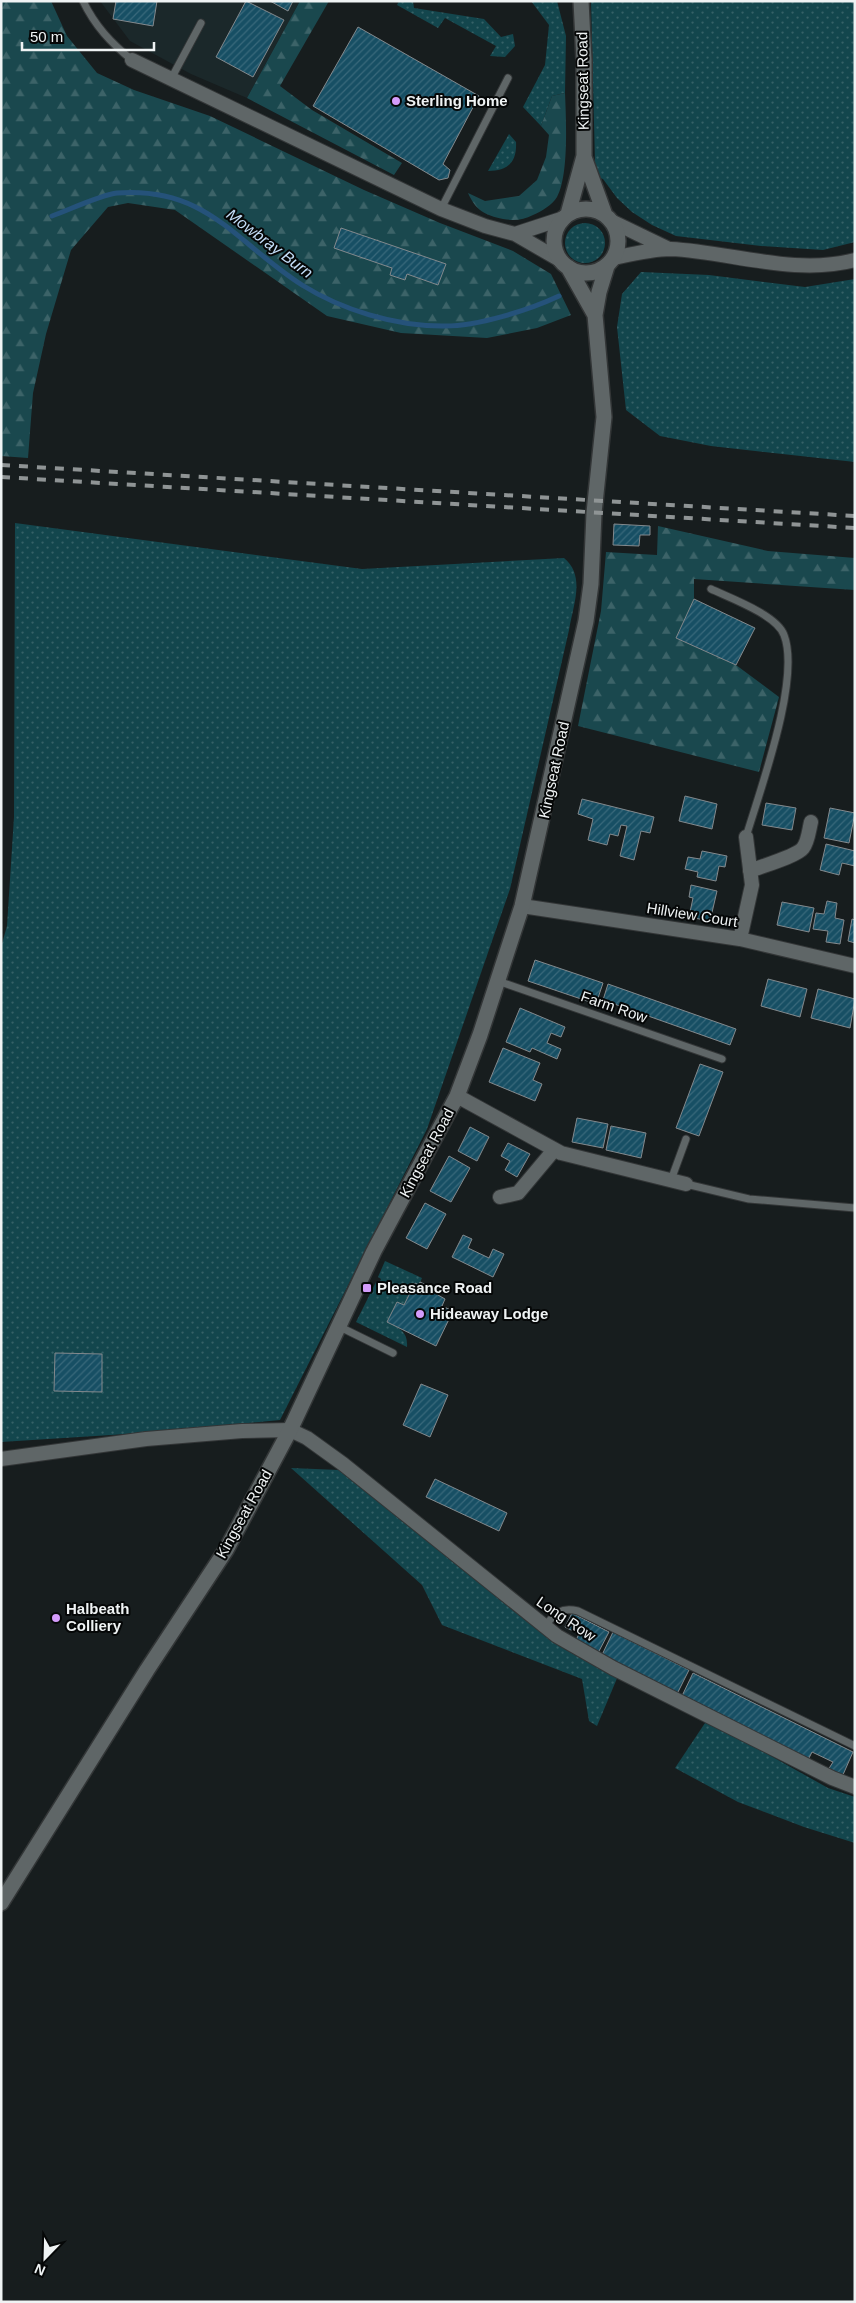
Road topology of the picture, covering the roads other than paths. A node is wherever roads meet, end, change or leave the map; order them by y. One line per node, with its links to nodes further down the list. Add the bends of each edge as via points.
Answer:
1 (83, 1): 4 (lane, via 91,18 109,41)
2 (580, 3): 7 (street, Kingseat Road, via 584,60)
3 (201, 23): 6 (lane)
4 (132, 60): 6 (street)
5 (508, 78): 8 (lane)
6 (171, 79): 8 (street)
7 (584, 156): 9 (street, Kingseat Road); 10 (street, Kingseat Road)
8 (441, 208): 11 (street)
9 (566, 216): 10 (street, via 587,209); 11 (street); 15 (street, Kingseat Road, via 554,239 555,250)
10 (608, 218): 12 (street); 14 (street, Kingseat Road, via 618,239)
11 (515, 234): 15 (street)
12 (670, 249): 13 (street, via 806,266); 14 (street, via 644,251)
13 (855, 260)
14 (610, 262): 15 (street, via 589,273 578,272); 16 (street, Kingseat Road)
15 (564, 264): 16 (street, Kingseat Road)
16 (595, 315): 21 (street, Kingseat Road, via 604,417 594,513 591,584 586,621)
17 (710, 590): 19 (lane, via 763,614 784,634 789,671 785,700)
18 (811, 822): 20 (street, via 804,847 796,855)
19 (746, 837): 20 (street)
20 (750, 871): 22 (street, via 752,884)
21 (522, 906): 22 (street, Hillview Court); 24 (street, Kingseat Road)
22 (740, 939): 23 (street, Hillview Court)
23 (855, 966)
24 (497, 981): 25 (lane, Farm Row); 26 (street, Kingseat Road)
25 (722, 1059)
26 (457, 1096): 28 (street); 33 (street, Kingseat Road)
27 (686, 1139): 29 (lane)
28 (554, 1150): 29 (street); 31 (street, via 518,1193)
29 (671, 1180): 30 (street)
30 (686, 1184): 32 (lane, via 749,1199)
31 (500, 1197)
32 (855, 1208)
33 (337, 1326): 34 (lane); 35 (street, Kingseat Road)
34 (393, 1354)
35 (290, 1430): 36 (street, via 146,1439); 37 (street, Long Row, via 343,1464); 40 (street, Kingseat Road, via 226,1550)
36 (1, 1459)
37 (545, 1626): 38 (lane, via 557,1611 567,1608 578,1611); 39 (street, Long Row, via 621,1672)
38 (855, 1746)
39 (855, 1787)
40 (1, 1903)

